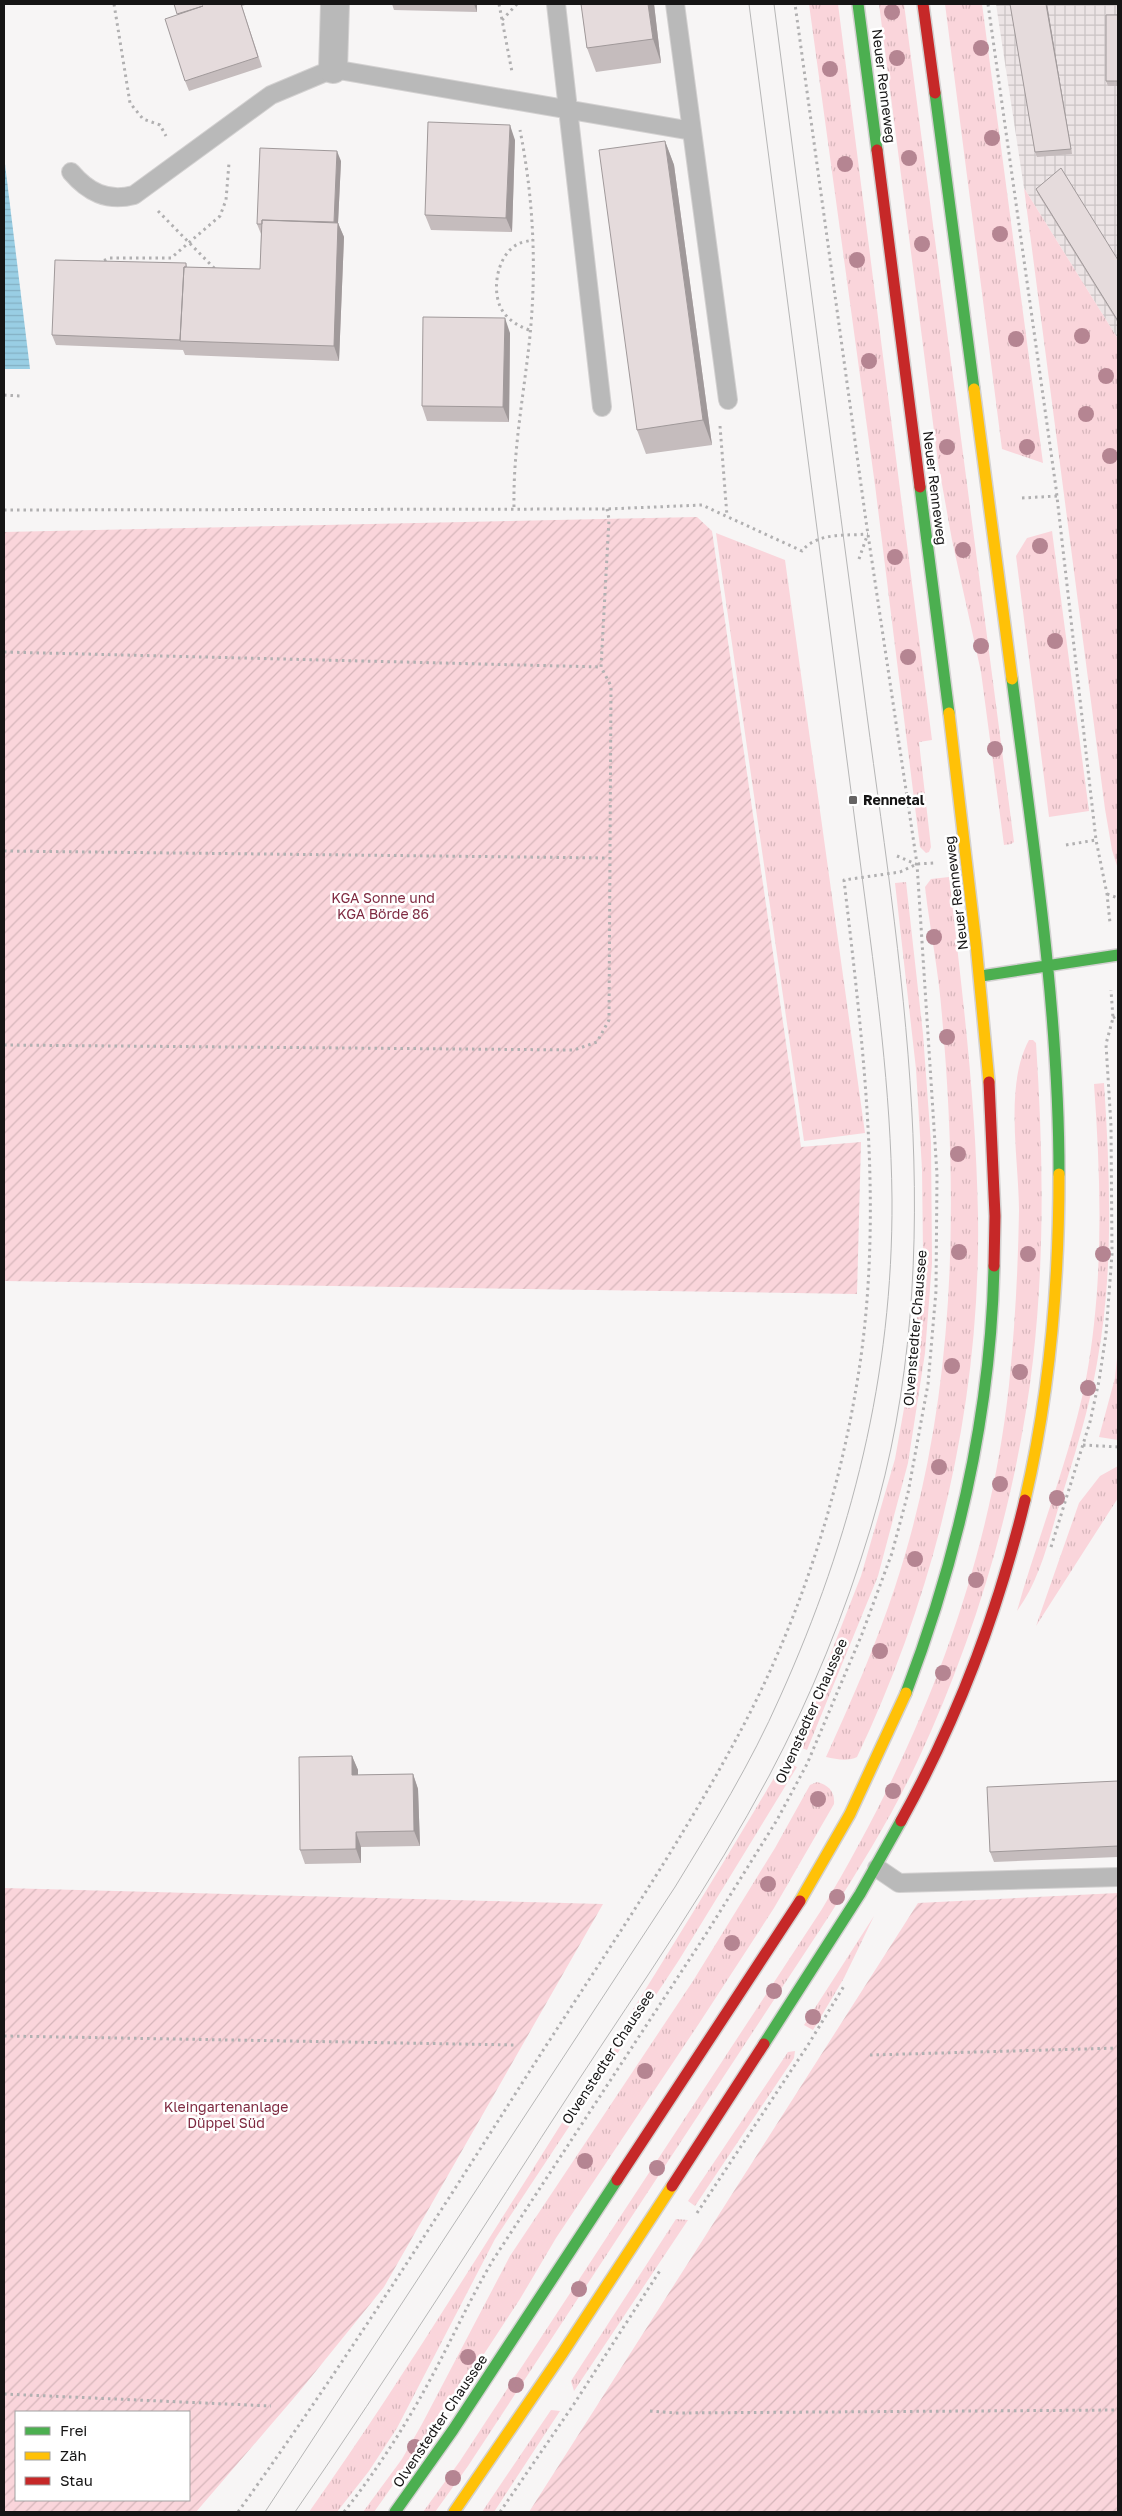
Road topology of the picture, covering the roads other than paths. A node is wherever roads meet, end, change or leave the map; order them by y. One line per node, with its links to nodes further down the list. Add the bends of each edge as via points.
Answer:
1 (335, 4): 6 (street)
2 (556, 4): 7 (lane)
3 (675, 4): 8 (lane)
4 (858, 4): 14 (main road, Neuer Renneweg)
5 (924, 4): 13 (main road, via 1034,851)
6 (333, 69): 7 (lane); 9 (lane, via 271,95 138,193 109,197 92,192)
7 (569, 110): 8 (lane); 11 (lane)
8 (692, 131): 10 (lane)
9 (71, 172)
10 (728, 400)
11 (602, 406)
12 (1118, 955): 13 (main road)
13 (1046, 968): 14 (main road); 15 (main road, via 1056,1073 1059,1250 1046,1387 1032,1464 1004,1576 966,1689 909,1810)
14 (981, 976): 17 (main road, Olvenstedter Chaussee, via 995,1164 996,1238 990,1344 970,1484 943,1588 911,1682 860,1794 796,1906 462,2417)
15 (877, 1868): 16 (lane, via 899,1883); 18 (main road, via 639,2235)
16 (1118, 1877)
17 (395, 2512)
18 (454, 2512)

